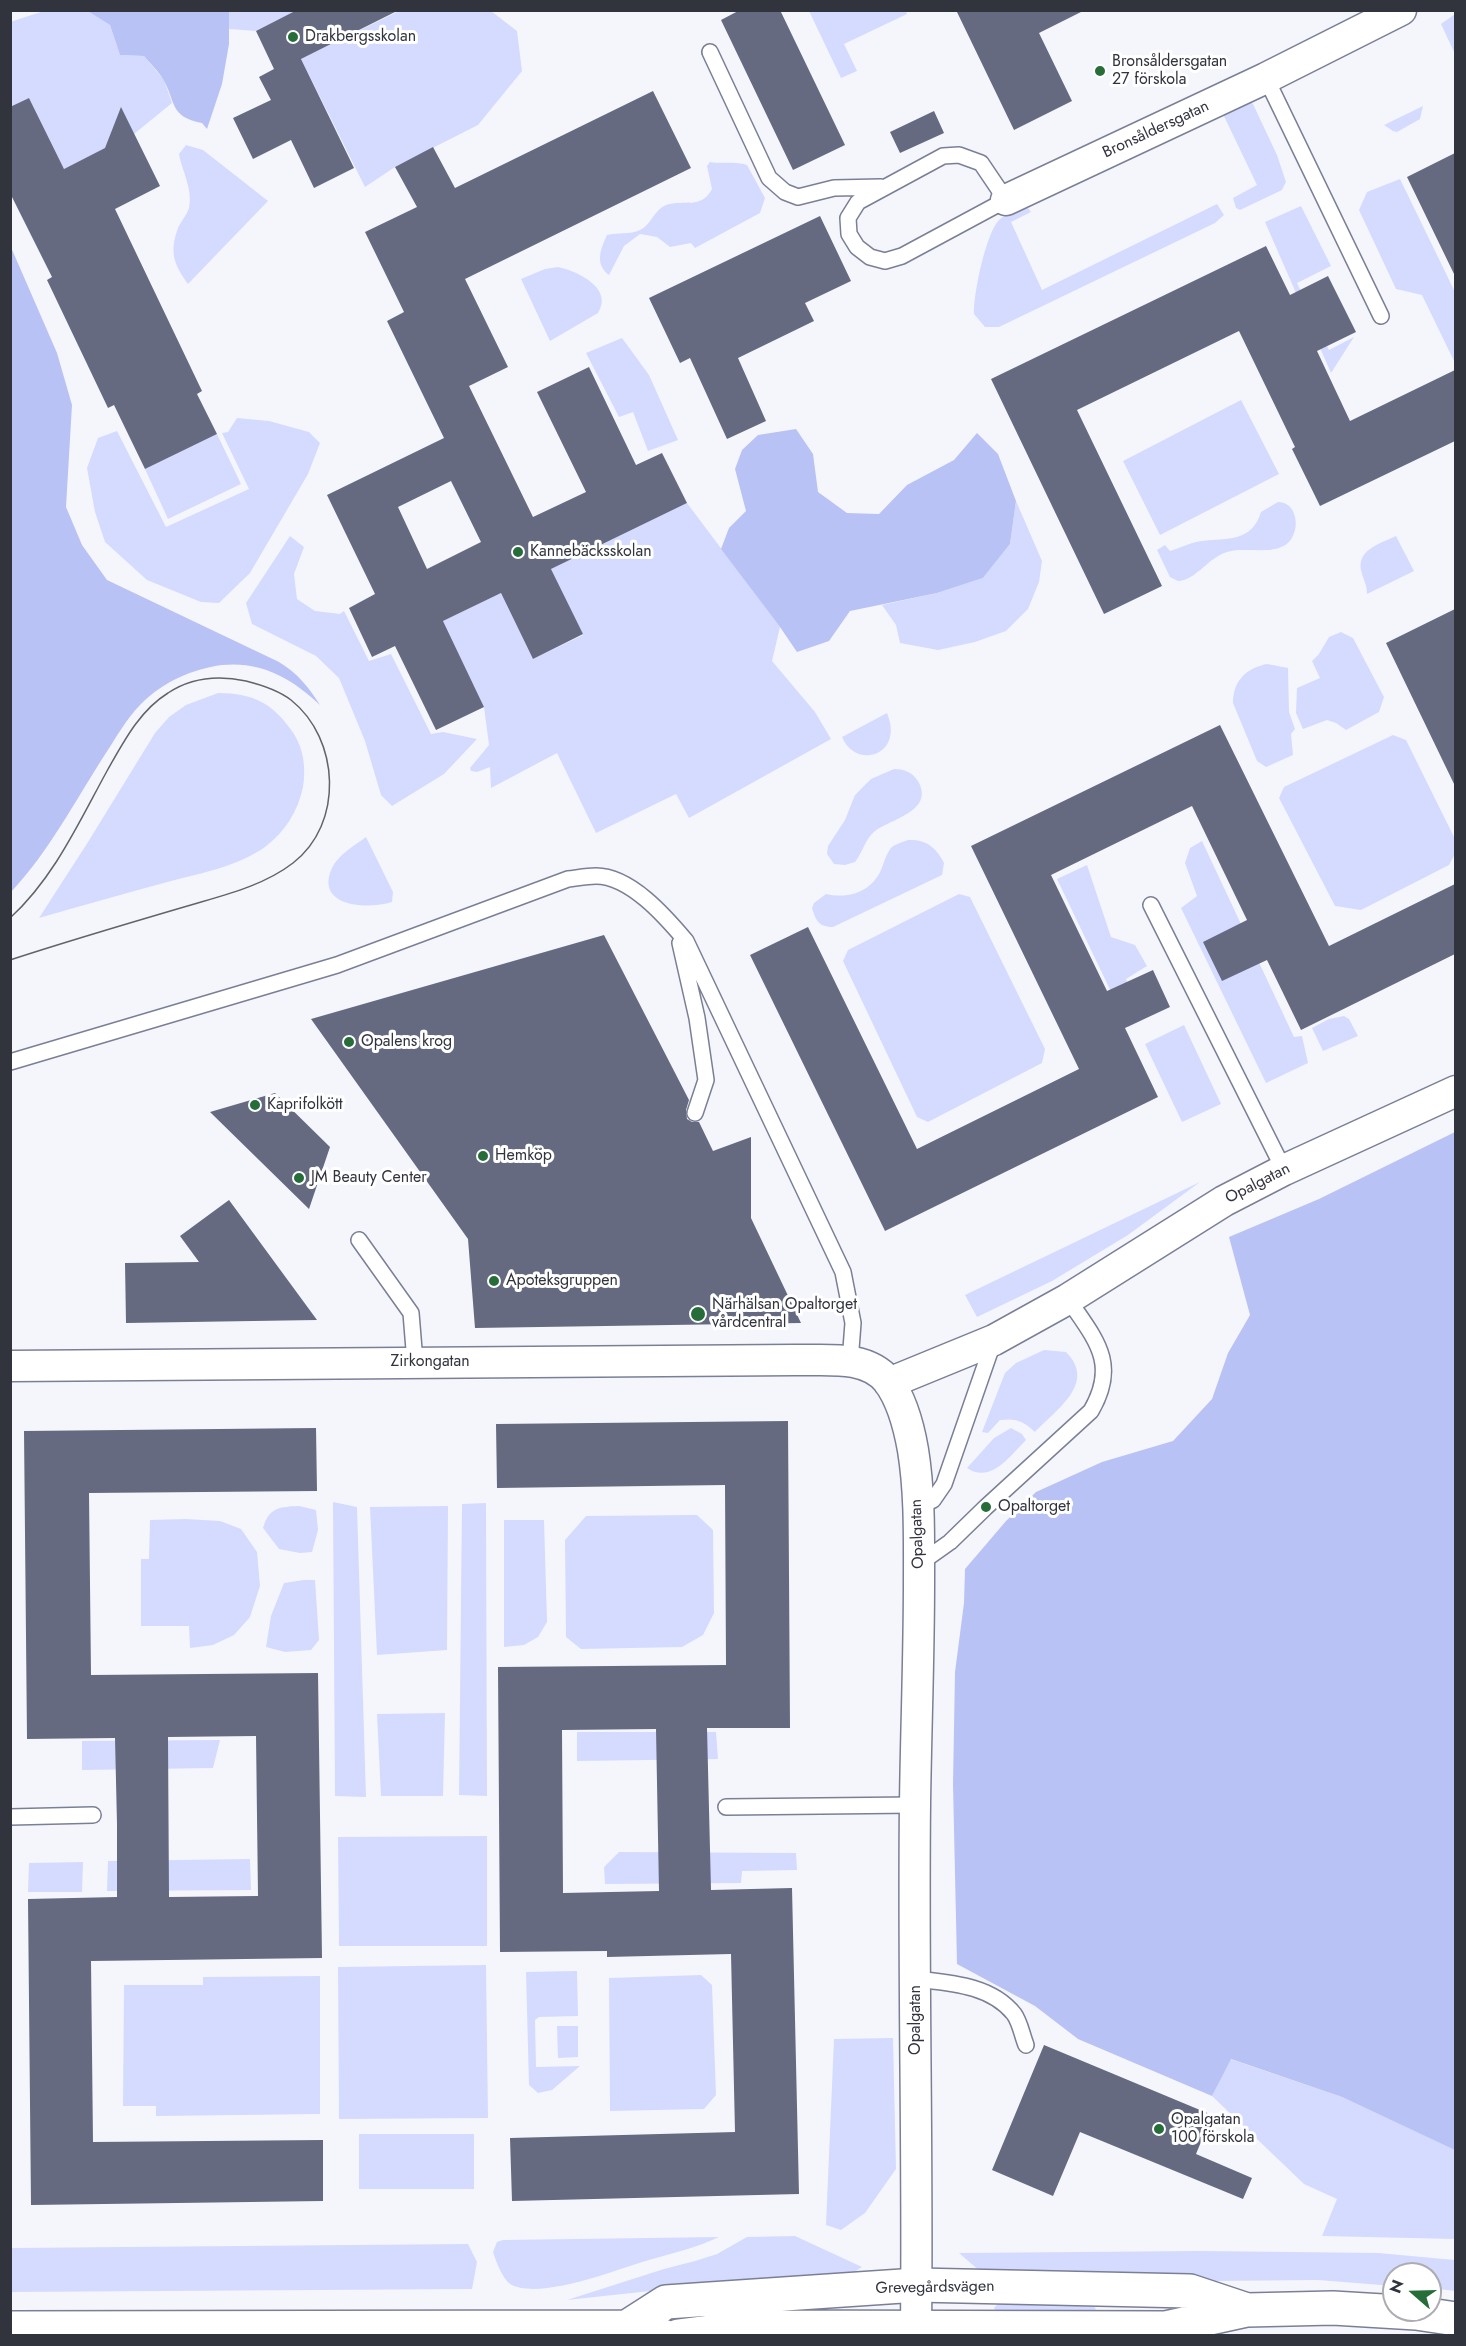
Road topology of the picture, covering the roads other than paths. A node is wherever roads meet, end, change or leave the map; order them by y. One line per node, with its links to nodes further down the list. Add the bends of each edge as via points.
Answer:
1 (1401, 10): 3 (street, Bronsåldersgatan)
2 (710, 52): 4 (lane, via 769,178 776,185 798,197 834,188)
3 (1266, 78): 5 (street, Bronsåldersgatan); 6 (lane)
4 (886, 186): 5 (lane, Bronsåldersgatan, via 943,156 959,155 981,163); 5 (lane, Bronsåldersgatan, via 858,201 849,218 849,234 857,247 870,257 885,261 902,256)
5 (1006, 200)
6 (1382, 316)
7 (1151, 905): 12 (lane)
8 (677, 931): 9 (lane, via 632,887 598,876 568,879 337,965); 11 (lane, via 697,1018 706,1080); 17 (lane, via 686,941 843,1272 853,1323)
9 (10, 1062)
10 (1455, 1092): 12 (street, Opalgatan)
11 (695, 1113)
12 (1284, 1170): 14 (street, Opalgatan, via 1224,1201)
13 (359, 1240): 16 (lane, via 411,1313)
14 (1068, 1299): 15 (street, Opalgatan); 21 (lane, via 1101,1352 1105,1371 1102,1393 1091,1411 950,1542)
15 (994, 1340): 19 (street, Opalgatan); 20 (lane, via 944,1484 933,1500)
16 (415, 1362): 17 (street, Zirkongatan); 18 (street, Zirkongatan)
17 (850, 1362): 19 (street, via 877,1369)
18 (10, 1366)
19 (889, 1383): 20 (street, Opalgatan, via 903,1409 913,1451)
20 (918, 1507): 21 (street, Opalgatan)
21 (919, 1564): 22 (street, Opalgatan)
22 (915, 1805): 23 (lane); 26 (street, Opalgatan)
23 (726, 1807)
24 (93, 1815): 25 (lane)
25 (10, 1817)
26 (916, 1979): 27 (lane, via 959,1984 998,1998 1015,2016); 28 (street, Opalgatan)
27 (1026, 2045)
28 (917, 2285): 29 (street, Grevegårdsvägen, via 1190,2291); 32 (street, Opalgatan); 33 (street, Grevegårdsvägen, via 666,2302)
29 (1247, 2310): 30 (street, Grevegårdsvägen, via 1334,2308); 32 (street, Grevegårdsvägen, via 1165,2328)
30 (1455, 2319)
31 (10, 2328): 33 (street)
32 (916, 2328): 35 (street, Grevegårdsvägen, via 749,2327)
33 (625, 2330): 34 (street)
34 (663, 2336)
35 (678, 2336)

